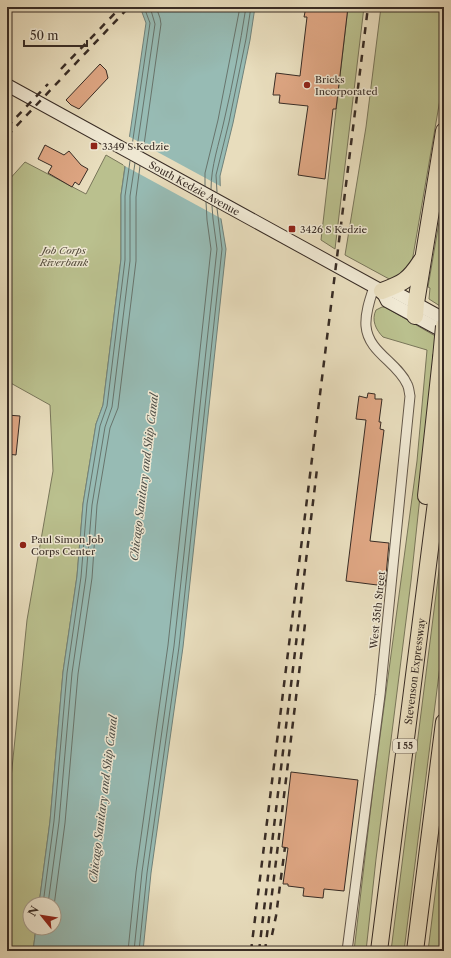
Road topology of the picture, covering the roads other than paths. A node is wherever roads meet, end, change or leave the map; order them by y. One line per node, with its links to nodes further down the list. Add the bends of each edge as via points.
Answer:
1 (7, 85): 4 (main road, South Kedzie Avenue)
2 (444, 131): 3 (highway)
3 (423, 258): 4 (highway, via 412,275 402,283); 5 (highway)
4 (378, 289): 5 (main road, South Kedzie Avenue, via 387,301); 12 (street, West 35th Street, via 366,315 368,337 401,375 410,396 380,695)
5 (416, 310): 6 (main road, South Kedzie Avenue); 8 (main road, South Kedzie Avenue)
6 (444, 318)
7 (444, 326): 10 (highway, bridge, via 424,513)
8 (444, 332)
9 (444, 440): 10 (highway, Stevenson Expressway / I 55)
10 (432, 541): 13 (highway, Stevenson Expressway / I 55)
11 (444, 722): 14 (highway)
12 (347, 951)
13 (379, 951)
14 (415, 951)

